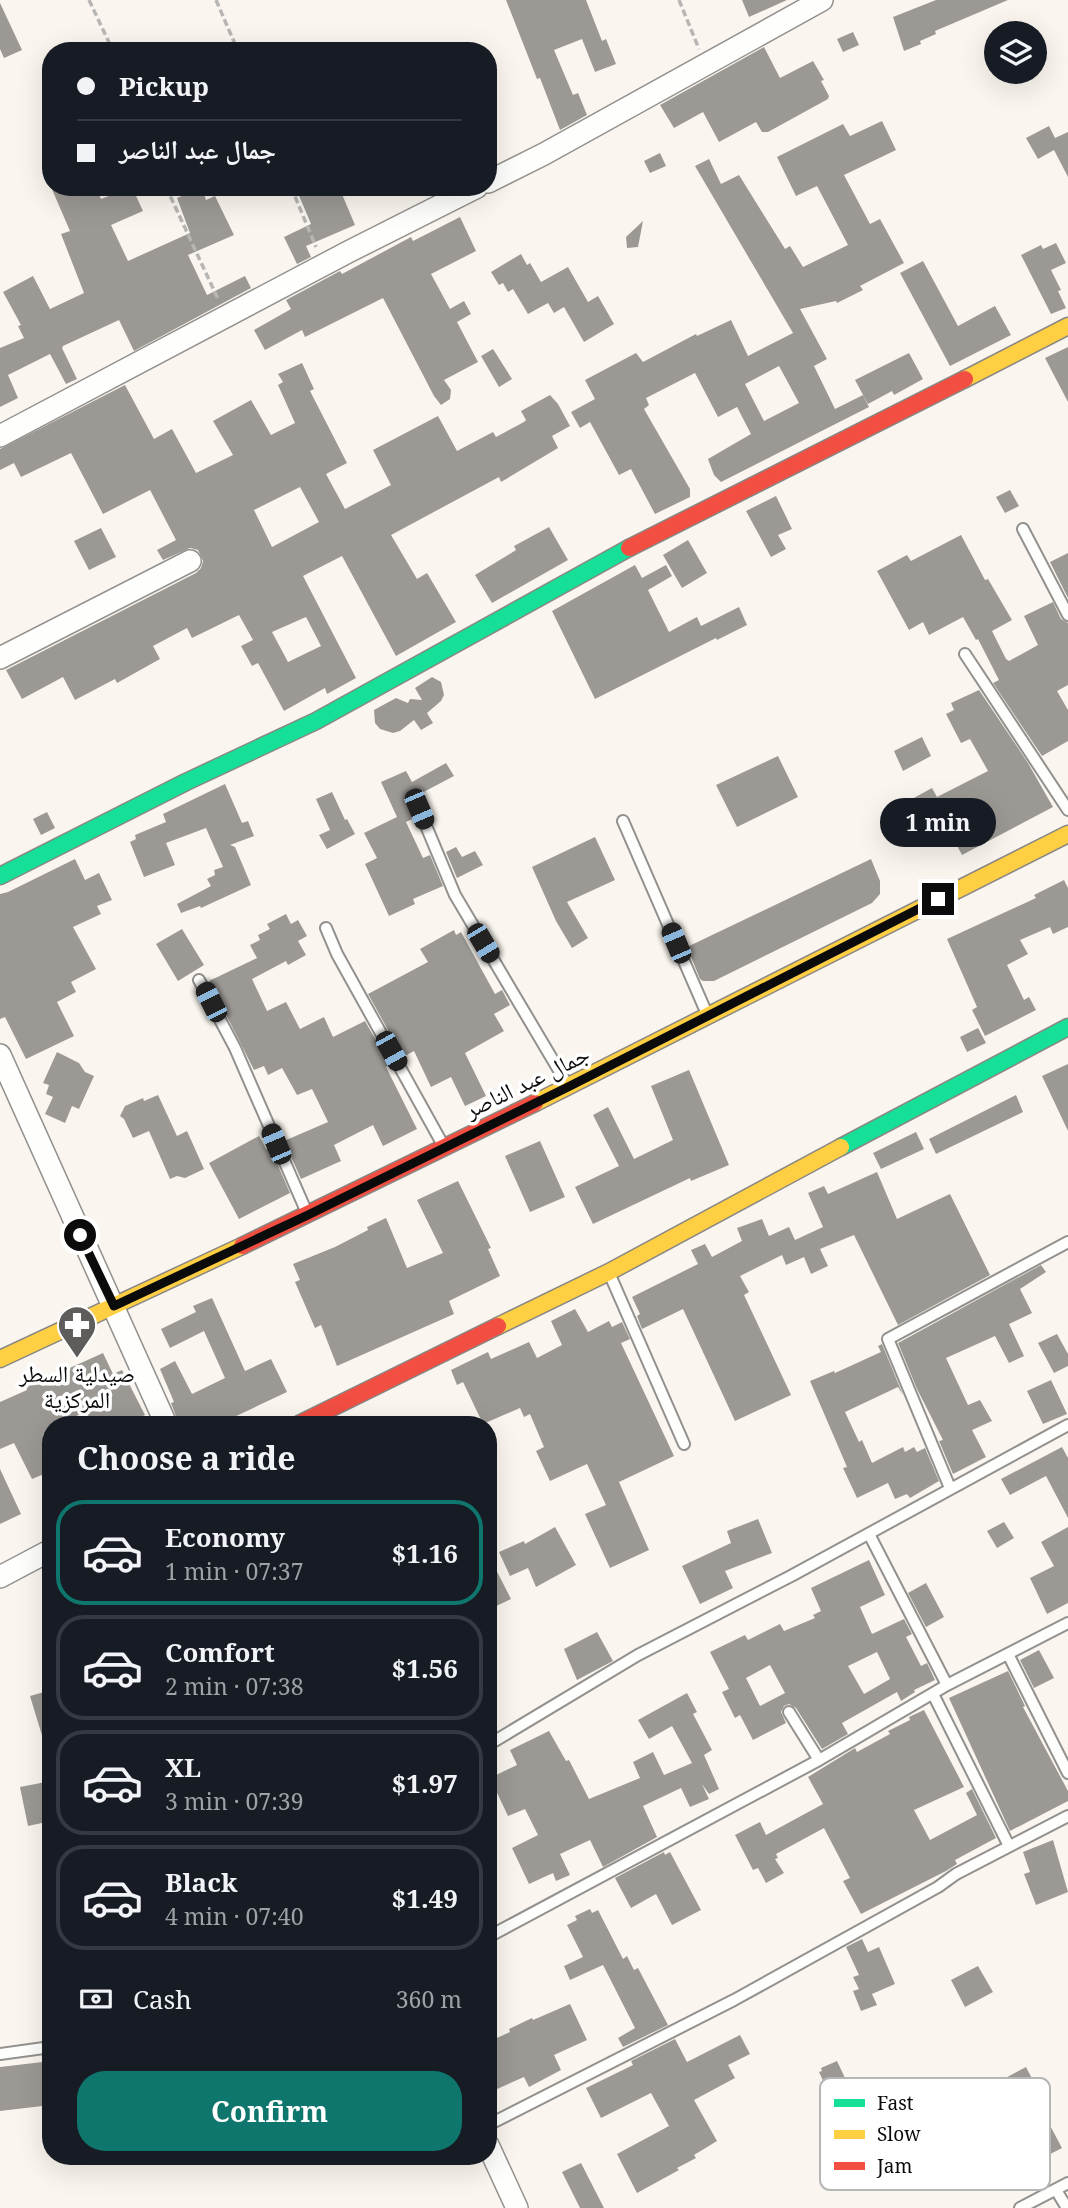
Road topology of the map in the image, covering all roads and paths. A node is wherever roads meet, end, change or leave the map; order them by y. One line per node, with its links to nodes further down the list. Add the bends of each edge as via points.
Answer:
1 (89, 0): 5 (path)
2 (216, 0): 6 (path)
3 (679, 0): 7 (path)
4 (822, 0): 7 (street)
5 (109, 42)
6 (234, 42)
7 (705, 64): 8 (street)
8 (497, 178)
9 (170, 196): 13 (path)
10 (295, 196): 12 (path)
11 (459, 196): 12 (street)
12 (324, 265): 13 (street)
13 (227, 316): 15 (street)
14 (1068, 326): 25 (street, via 628,548 316,721)
15 (0, 436)
16 (1023, 529): 18 (lane)
17 (190, 561): 20 (street)
18 (1068, 615)
19 (965, 654): 22 (lane)
20 (0, 658)
21 (419, 809): 31 (lane, via 455,895)
22 (1068, 810)
23 (623, 821): 28 (lane)
24 (1068, 834): 28 (street, جمال عبد الناصر)
25 (0, 876)
26 (326, 929): 32 (lane)
27 (200, 980): 33 (lane)
28 (708, 1017): 31 (street, جمال عبد الناصر)
29 (1068, 1027): 35 (street)
30 (0, 1055): 36 (street)
31 (568, 1087): 32 (street, جمال عبد الناصر)
32 (444, 1148): 33 (street, جمال عبد الناصر)
33 (308, 1215): 36 (street, جمال عبد الناصر)
34 (1068, 1242): 42 (lane, via 888,1339)
35 (609, 1272): 39 (street); 41 (lane)
36 (114, 1306): 37 (street, جمال عبد الناصر); 38 (street)
37 (0, 1359)
38 (162, 1416)
39 (315, 1416)
40 (1068, 1425): 42 (lane)
41 (684, 1444)
42 (950, 1488): 43 (lane)
43 (869, 1534): 48 (lane); 51 (lane, via 638,1655)
44 (42, 1555): 45 (street)
45 (0, 1577)
46 (1068, 1623): 47 (lane)
47 (1009, 1654): 48 (lane); 53 (lane)
48 (947, 1685): 49 (lane)
49 (933, 1694): 52 (lane); 55 (lane)
50 (789, 1712): 52 (lane)
51 (497, 1740)
52 (819, 1760): 56 (lane)
53 (1068, 1773)
54 (1068, 1816): 55 (lane)
55 (1009, 1846): 59 (lane, via 734,2000)
56 (497, 1932)
57 (42, 2048): 58 (lane)
58 (0, 2054)
59 (497, 2120)
60 (497, 2165): 63 (street)
61 (1068, 2183): 62 (lane)
62 (1056, 2190): 64 (lane); 65 (lane)
63 (517, 2208)
64 (1020, 2208)
65 (1066, 2208)

